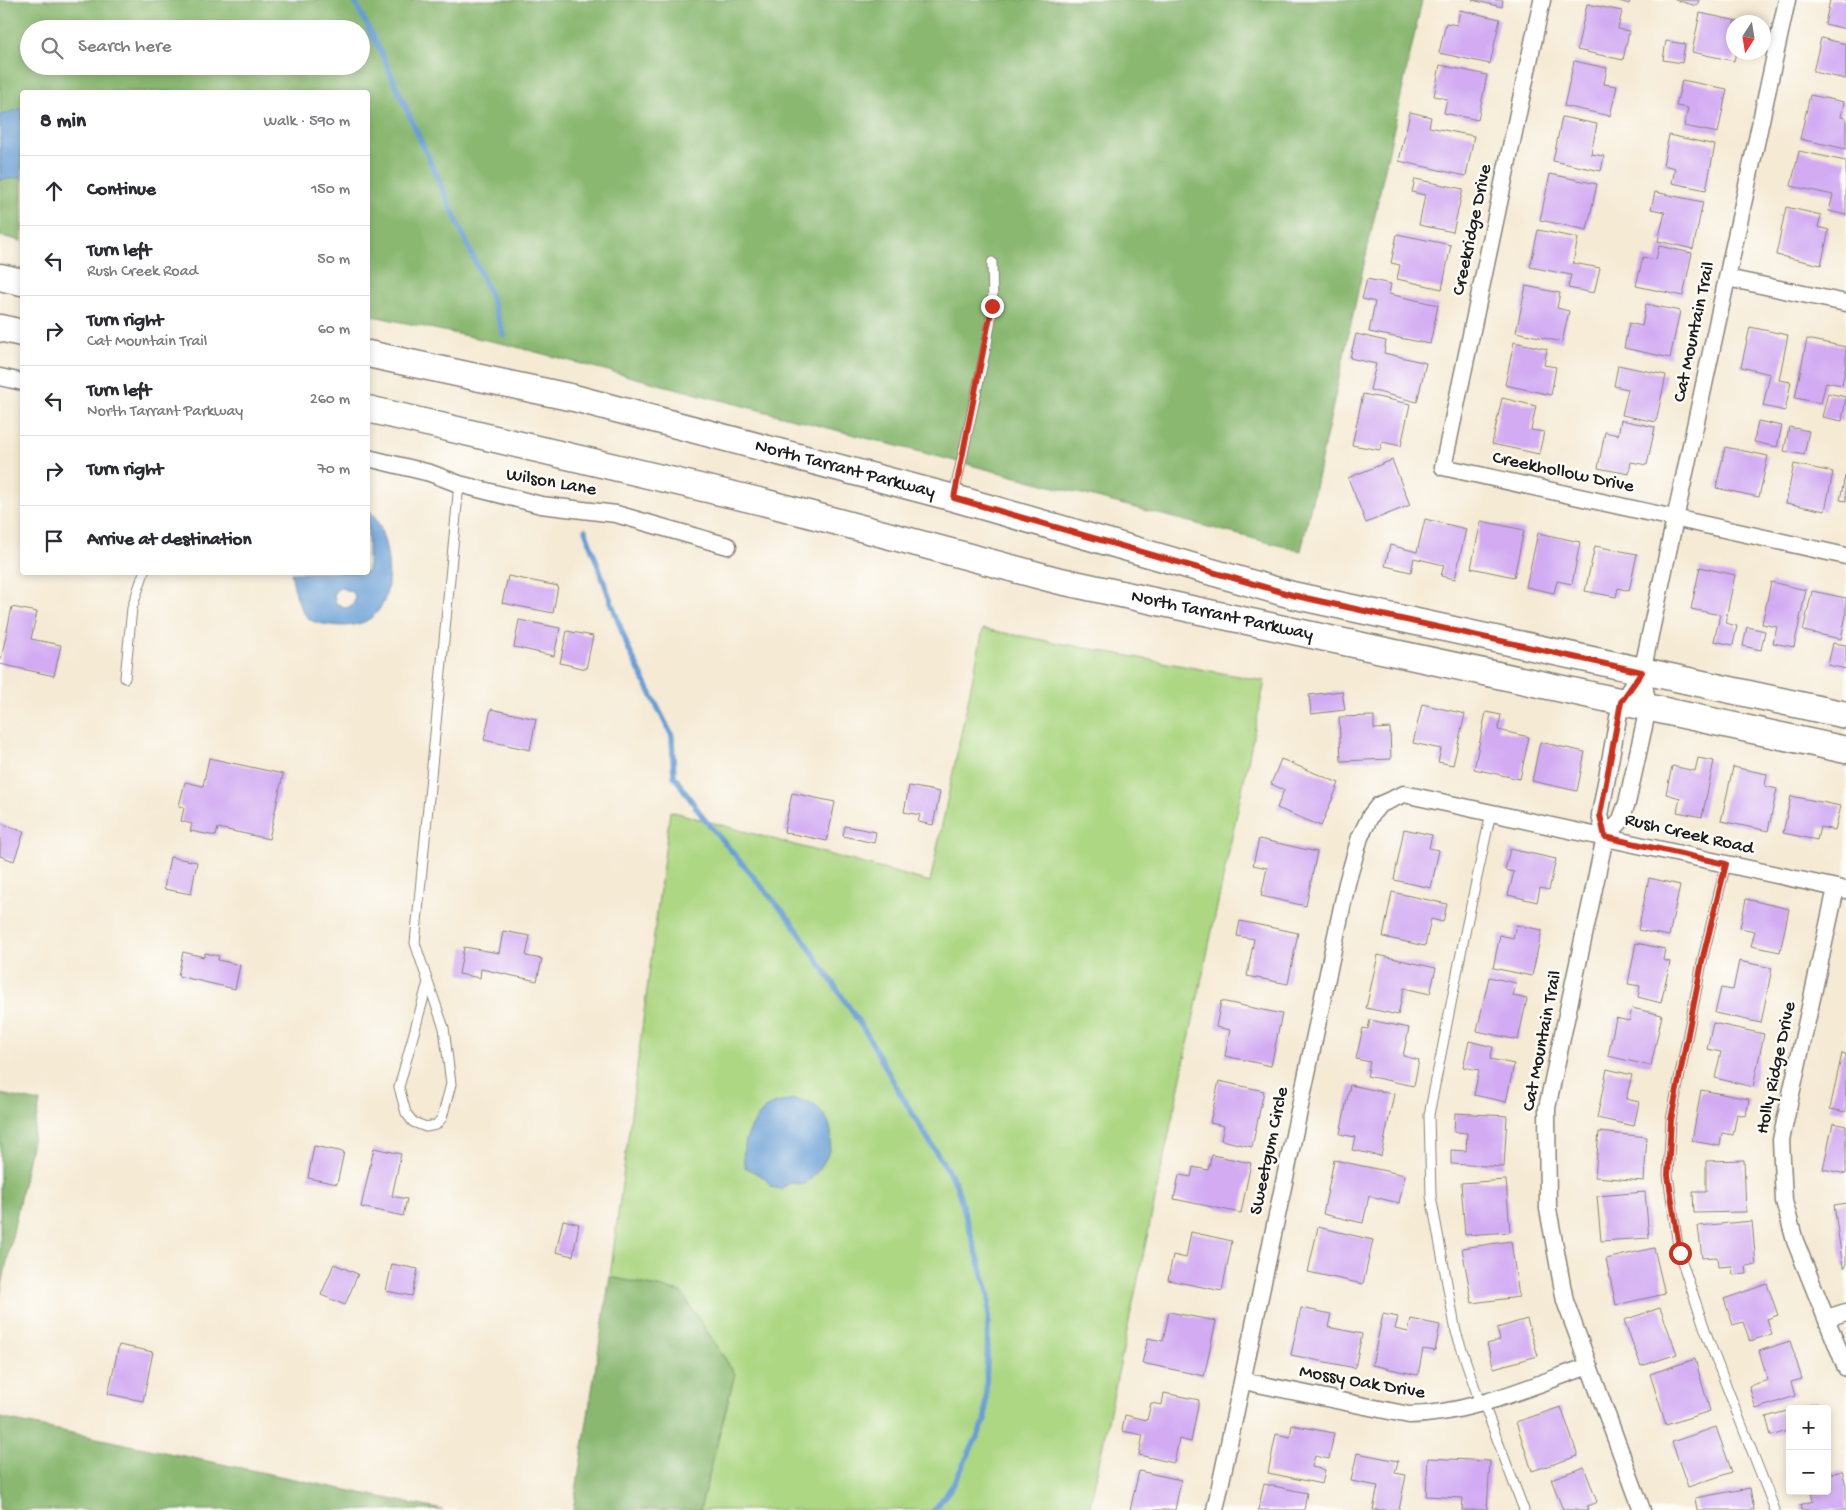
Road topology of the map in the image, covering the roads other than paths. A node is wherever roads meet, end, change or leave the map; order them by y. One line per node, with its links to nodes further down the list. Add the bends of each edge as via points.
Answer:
1 (1542, 0): 15 (street, Creekridge Drive)
2 (1786, 0): 5 (street, Cat Mountain Trail)
3 (992, 262): 17 (lane, via 992,306 987,343)
4 (0, 277): 6 (main road)
5 (1727, 278): 7 (street); 18 (street, Cat Mountain Trail)
6 (20, 282)
7 (1846, 303)
8 (0, 328): 9 (main road)
9 (20, 333)
10 (370, 354): 17 (main road, North Tarrant Parkway, via 574,398)
11 (0, 377): 12 (street)
12 (20, 382)
13 (370, 409): 24 (main road, North Tarrant Parkway, via 764,502 1048,578)
14 (370, 458): 16 (street, Wilson Lane, via 430,472)
15 (1443, 467): 18 (street, Creekhollow Drive)
16 (459, 484): 19 (street, Wilson Lane, via 541,505 616,514); 33 (lane, via 415,943)
17 (954, 498): 22 (main road, North Tarrant Parkway, via 1292,595)
18 (1675, 518): 20 (street, Creekhollow Drive); 22 (street, Cat Mountain Trail)
19 (728, 546)
20 (1846, 556)
21 (143, 575): 23 (lane, via 132,608)
22 (1642, 672): 24 (street, Cat Mountain Trail); 25 (street, Cat Mountain Trail); 26 (main road, North Tarrant Parkway)
23 (125, 678)
24 (1621, 702): 25 (main road, North Tarrant Parkway); 30 (street, Cat Mountain Trail, via 1600,815)
25 (1648, 708): 27 (main road, North Tarrant Parkway); 30 (street, Cat Mountain Trail, via 1620,822)
26 (1846, 715)
27 (1846, 750)
28 (1379, 805): 29 (street, Rush Creek Road, via 1404,794); 38 (street, Sweetgum Circle, via 1360,837 1346,883)
29 (1492, 813): 30 (street, Rush Creek Road); 39 (lane, via 1429,1115 1431,1196 1456,1332)
30 (1605, 837): 31 (street, Rush Creek Road); 36 (street, Cat Mountain Trail, via 1548,1108 1548,1209 1565,1302)
31 (1726, 864): 32 (street, Rush Creek Road); 43 (lane, via 1701,966 1671,1120 1668,1175 1680,1253 1710,1344)
32 (1841, 889): 35 (street, Holly Ridge Drive, via 1781,1140 1784,1201 1795,1242)
33 (428, 982): 33 (lane, via 444,1028 451,1084 442,1118 436,1125 426,1127 413,1122 406,1113 399,1087)
34 (1846, 1312): 35 (street)
35 (1827, 1318): 37 (street, Holly Ridge Drive)
36 (1589, 1366): 39 (street, Mossy Oak Drive); 42 (street, Cat Mountain Trail)
37 (1846, 1368)
38 (1243, 1381): 39 (street, Mossy Oak Drive, via 1409,1415 1436,1414); 40 (street, Sweetgum Circle)
39 (1482, 1403): 41 (lane)
40 (1215, 1510)
41 (1524, 1510)
42 (1642, 1510)
43 (1775, 1510)

